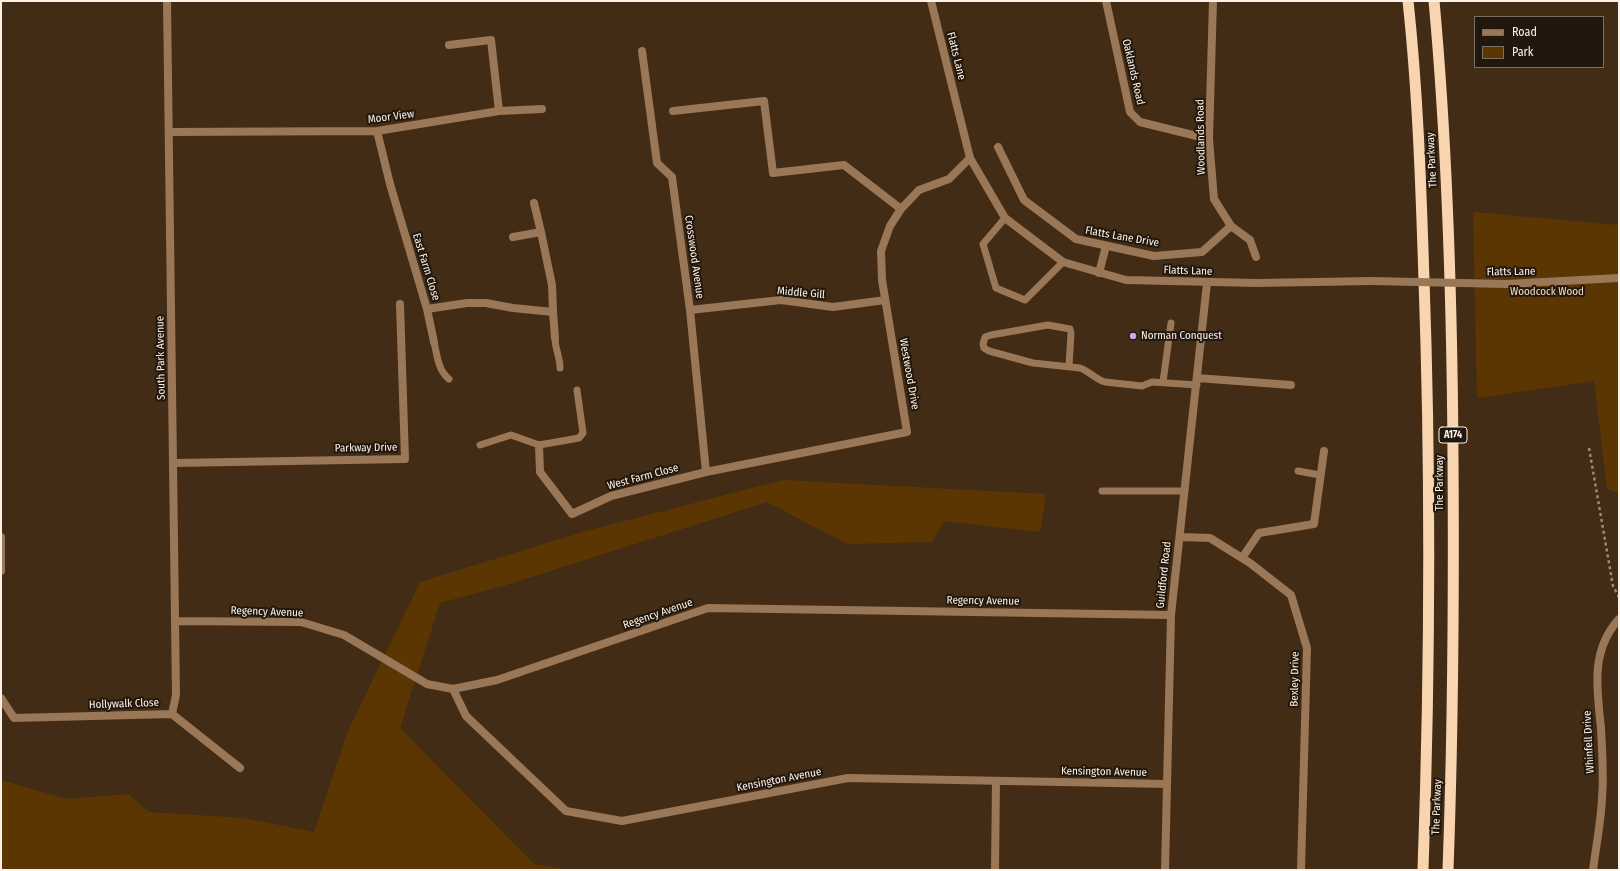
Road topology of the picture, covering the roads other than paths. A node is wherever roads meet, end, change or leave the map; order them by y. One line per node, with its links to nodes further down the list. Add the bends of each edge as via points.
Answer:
1 (167, 1): 12 (street, South Park Avenue)
2 (931, 1): 16 (street, Flatts Lane)
3 (1106, 1): 14 (street, Oaklands Road, via 1130,112 1140,122)
4 (1213, 1): 14 (street, Woodlands Road)
5 (1408, 1): 70 (highway, The Parkway / A174, via 1418,134 1428,391 1427,748)
6 (1434, 1): 71 (highway, The Parkway / A174, via 1449,222 1452,344 1454,548)
7 (448, 46): 11 (street, via 492,40)
8 (642, 51): 32 (street, Crosswood Avenue, via 657,163 672,177)
9 (542, 109): 11 (street, Moor View)
10 (673, 111): 18 (street, via 764,101 773,172 844,165)
11 (499, 112): 13 (street, Moor View)
12 (169, 132): 13 (street, Moor View); 47 (street, South Park Avenue)
13 (377, 132): 31 (street, East Farm Close)
14 (1210, 139): 20 (street, Woodlands Road, via 1214,199)
15 (998, 147): 23 (street, Flatts Lane Drive, via 1024,200 1076,239)
16 (970, 158): 18 (street, Westwood Drive, via 949,179 919,190); 19 (street, Flatts Lane)
17 (534, 202): 21 (street)
18 (901, 209): 29 (street, Westwood Drive, via 890,226 881,251)
19 (1005, 218): 25 (street, Flatts Lane); 25 (lane, via 983,244 996,288 1025,300)
20 (1231, 226): 23 (street, Flatts Lane Drive, via 1202,252 1154,256); 24 (street, Woodlands Road, via 1250,240)
21 (541, 232): 22 (street); 33 (street, via 552,285)
22 (513, 237)
23 (1106, 246): 26 (street)
24 (1256, 257)
25 (1062, 262): 26 (street, Flatts Lane)
26 (1099, 273): 28 (street, Flatts Lane, via 1126,280)
27 (1619, 278): 28 (street, Flatts Lane, bridge, via 1506,284 1372,281)
28 (1206, 283): 41 (street, Guildford Road)
29 (885, 300): 32 (street, Middle Gill, via 833,307 781,300); 49 (street, Westwood Drive, via 907,432)
30 (400, 304): 47 (street, Parkway Drive, via 405,459)
31 (427, 309): 33 (street, East Farm Close, via 466,303 486,303); 36 (street)
32 (690, 310): 49 (street, Crosswood Avenue)
33 (553, 312): 35 (street)
34 (1171, 322): 40 (lane)
35 (555, 338): 38 (lane)
36 (434, 342): 39 (lane, via 440,366)
37 (1069, 366): 37 (lane, via 1034,363 989,351 984,348 985,337 1048,325 1070,329 1072,333); 40 (lane, via 1086,370 1105,382 1142,386 1152,382)
38 (560, 368)
39 (449, 379)
40 (1163, 382): 41 (lane)
41 (1197, 382): 42 (street); 52 (street, Guildford Road)
42 (1291, 385)
43 (577, 390): 45 (lane, via 583,433 581,436)
44 (480, 445): 45 (lane, via 511,435)
45 (539, 445): 49 (street, West Farm Close, via 540,472 572,514 610,496)
46 (1324, 451): 50 (street)
47 (174, 463): 60 (street, South Park Avenue)
48 (1298, 471): 50 (lane)
49 (706, 472)
50 (1320, 475): 55 (street, via 1314,524 1259,533)
51 (1102, 491): 52 (lane)
52 (1185, 491): 54 (street, Guildford Road)
53 (1, 537): 56 (street)
54 (1180, 537): 55 (street, Bexley Drive, via 1210,538); 58 (street, Guildford Road)
55 (1242, 558): 69 (street, Bexley Drive, via 1291,595 1307,648)
56 (1, 564): 57 (street)
57 (1, 571)
58 (1171, 615): 61 (street, Regency Avenue, via 708,608 498,680); 66 (street, Guildford Road)
59 (1619, 619): 72 (street, Whinfell Drive, via 1610,628 1598,657 1602,798)
60 (175, 621): 61 (street, Regency Avenue, via 301,622 344,635 427,684); 63 (street, South Park Avenue, via 176,695)
61 (453, 689): 65 (street, Kensington Avenue, via 466,716 566,811 622,821 848,778)
62 (1, 698): 63 (street, Hollywalk Close, via 14,718)
63 (172, 714): 64 (street, Hollywalk Close)
64 (240, 768)
65 (996, 781): 66 (street, Kensington Avenue); 67 (street)
66 (1167, 784): 68 (street, Guildford Road)
67 (995, 870)
68 (1165, 870)
69 (1301, 870)
70 (1423, 870)
71 (1448, 870)
72 (1592, 870)

